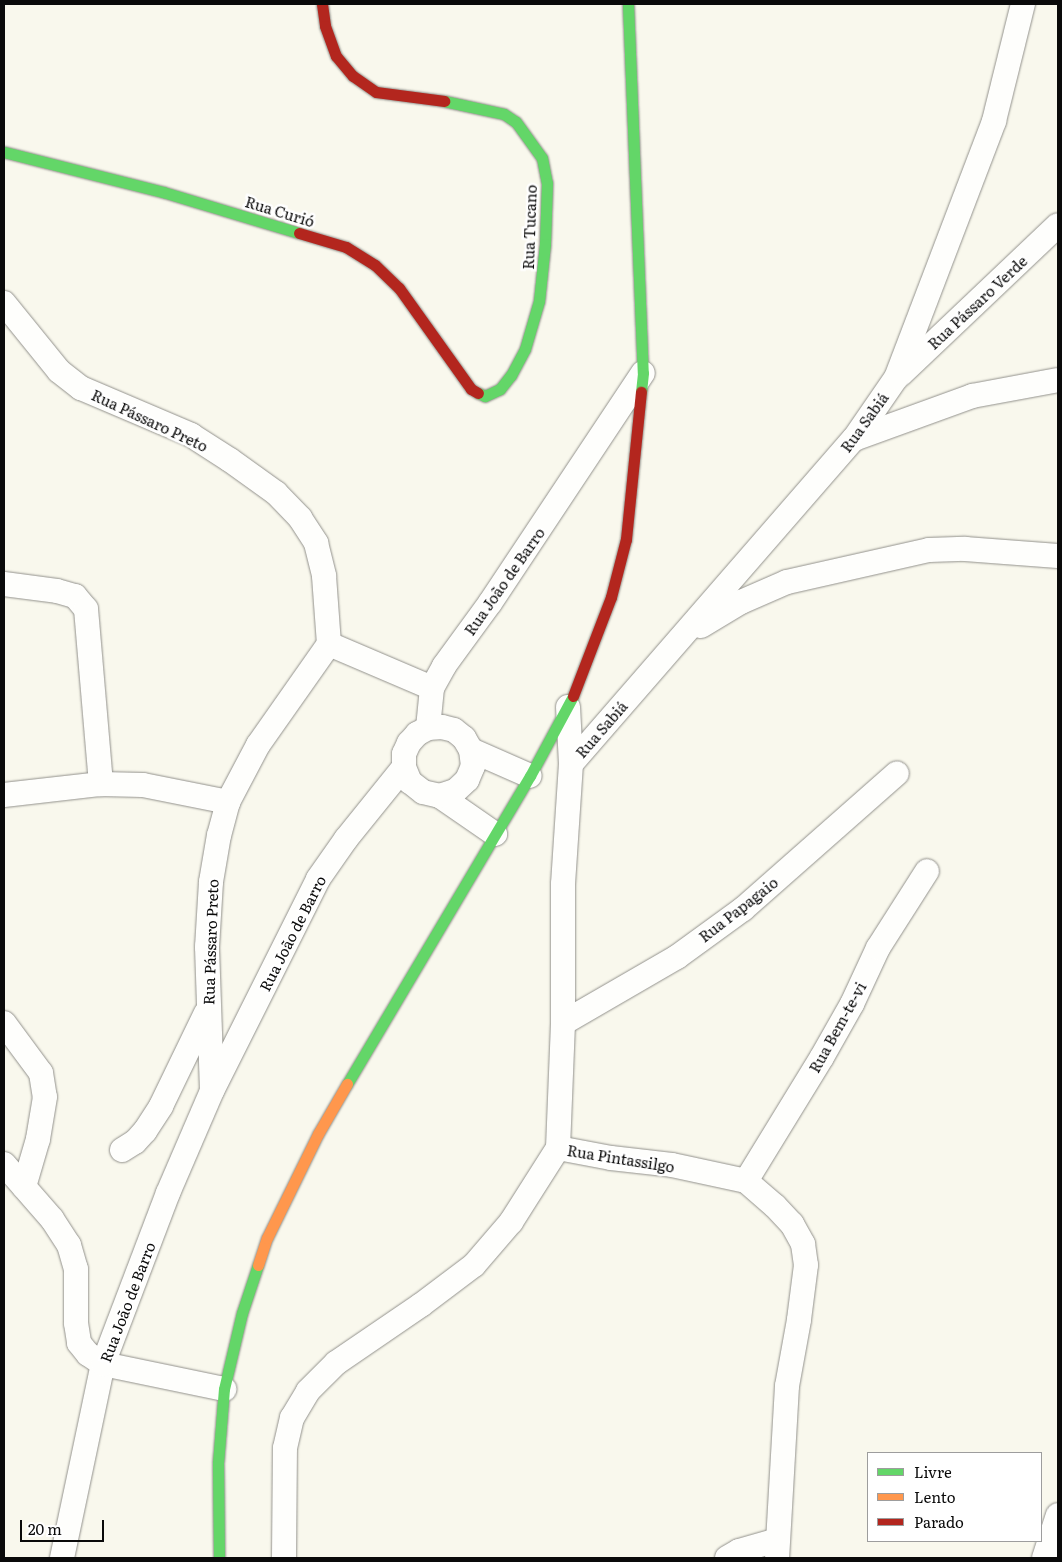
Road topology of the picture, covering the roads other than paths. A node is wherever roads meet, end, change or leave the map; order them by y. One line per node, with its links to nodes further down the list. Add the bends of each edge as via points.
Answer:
1 (322, 4): 10 (main road, Rua Tucano, via 325,26 336,56 353,76 376,92 449,102 504,114 516,122 542,158 547,183 539,301 525,349 511,375 500,389)
2 (628, 4): 7 (main road)
3 (1023, 4): 8 (street, Rua Sabiá, via 994,121)
4 (4, 152): 10 (main road, Rua Curió, via 164,192 346,247 375,265 399,288 471,389)
5 (1058, 226): 8 (street, Rua Pássaro Verde)
6 (4, 303): 15 (street, Rua Pássaro Preto, via 60,371 81,388 191,436 276,493 300,518 316,543 324,576)
7 (643, 373): 16 (street, Rua João de Barro); 17 (main road, via 626,539 611,597)
8 (896, 378): 11 (street, Rua Sabiá)
9 (1058, 380): 11 (street, via 972,396)
10 (485, 396)
11 (854, 439): 14 (street, Rua Sabiá)
12 (1058, 556): 14 (street, via 965,549 929,550 864,563 787,582 740,602)
13 (4, 584): 24 (street, via 75,596 86,609)
14 (680, 639): 20 (street, Rua Sabiá)
15 (329, 644): 16 (street); 27 (street, Rua Pássaro Preto, via 258,745)
16 (432, 688): 18 (street, Rua João de Barro)
17 (568, 707): 20 (street); 23 (main road)
18 (428, 728): 19 (street, via 454,730); 21 (street, Rua João de Barro, via 409,743 404,754)
19 (471, 750): 23 (street); 26 (street, via 472,766 467,780 455,791)
20 (571, 764): 32 (street, via 563,884)
21 (404, 767): 26 (street, via 410,782 423,792); 33 (street, Rua João de Barro, via 318,879)
22 (897, 774): 32 (street, Rua Papagaio, via 743,909 676,957)
23 (530, 776): 28 (main road)
24 (101, 784): 25 (street); 27 (street, via 143,785)
25 (4, 794)
26 (440, 796): 28 (street)
27 (228, 802): 30 (street, Rua Pássaro Preto, via 211,882)
28 (494, 834): 40 (main road, via 314,1142 267,1238 242,1313)
29 (927, 871): 37 (street, Rua Bem-te-vi, via 903,905 822,1057)
30 (208, 1010): 33 (street, Rua Pássaro Preto); 35 (street, via 161,1106 145,1131)
31 (4, 1023): 38 (street, via 41,1073 44,1097 38,1140)
32 (563, 1023): 34 (street)
33 (212, 1091): 39 (street, Rua João de Barro, via 168,1193)
34 (558, 1148): 37 (street, Rua Pintassilgo, via 672,1165); 45 (street, Rua Pintassilgo, via 511,1222 474,1265 336,1363 308,1391 292,1418 285,1448)
35 (122, 1150)
36 (4, 1164): 38 (street)
37 (746, 1181): 42 (street, Rua Pintassilgo, via 792,1224 803,1244 806,1265 787,1386)
38 (24, 1187): 39 (street, via 52,1219 69,1245 76,1269 79,1343)
39 (103, 1364): 40 (street); 43 (street, Rua João de Barro)
40 (224, 1389): 44 (main road, via 218,1463)
41 (1058, 1515): 47 (street)
42 (777, 1549): 46 (street, via 739,1551)
43 (62, 1558)
44 (219, 1558)
45 (284, 1558)
46 (727, 1558)
47 (1044, 1558)

